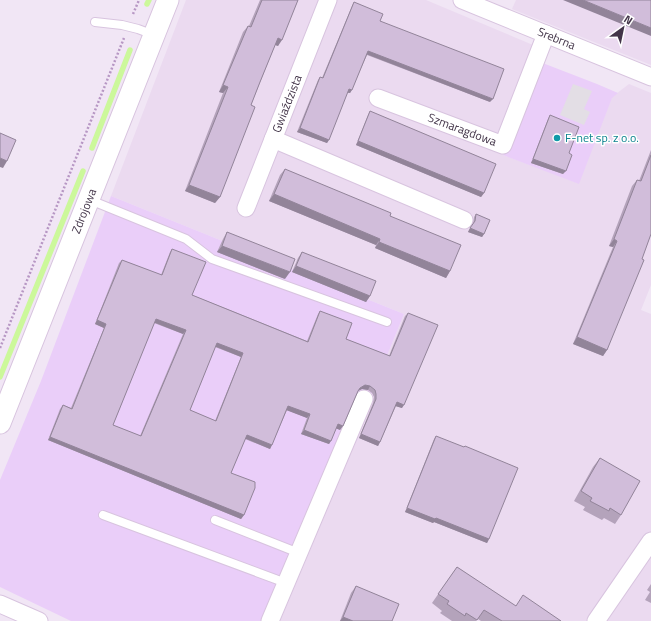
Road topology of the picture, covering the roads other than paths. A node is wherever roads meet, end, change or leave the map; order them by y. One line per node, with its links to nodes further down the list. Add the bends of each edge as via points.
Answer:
1 (168, 0): 7 (street, Zdrojowa)
2 (328, 0): 10 (street, Gwiaździsta)
3 (462, 0): 4 (street, Srebrna)
4 (501, 7): 6 (street, Srebrna)
5 (95, 22): 7 (lane, via 128,26)
6 (546, 34): 8 (street, Srebrna); 9 (street, Szmaragdowa, via 503,145)
7 (154, 36): 11 (street, Zdrojowa)
8 (651, 77)
9 (378, 98)
10 (273, 139): 12 (street, Gwiaździsta); 13 (street)
11 (89, 199): 14 (lane, via 186,239 212,259); 16 (street, Zdrojowa)
12 (246, 208)
13 (464, 220)
14 (386, 322)
15 (364, 399): 20 (street)
16 (0, 423)
17 (103, 515): 21 (lane)
18 (215, 520): 20 (lane)
19 (651, 541): 25 (street)
20 (299, 553): 21 (street)
21 (286, 583): 24 (street)
22 (0, 604): 23 (street)
23 (39, 621)
24 (270, 621)
25 (596, 621)

